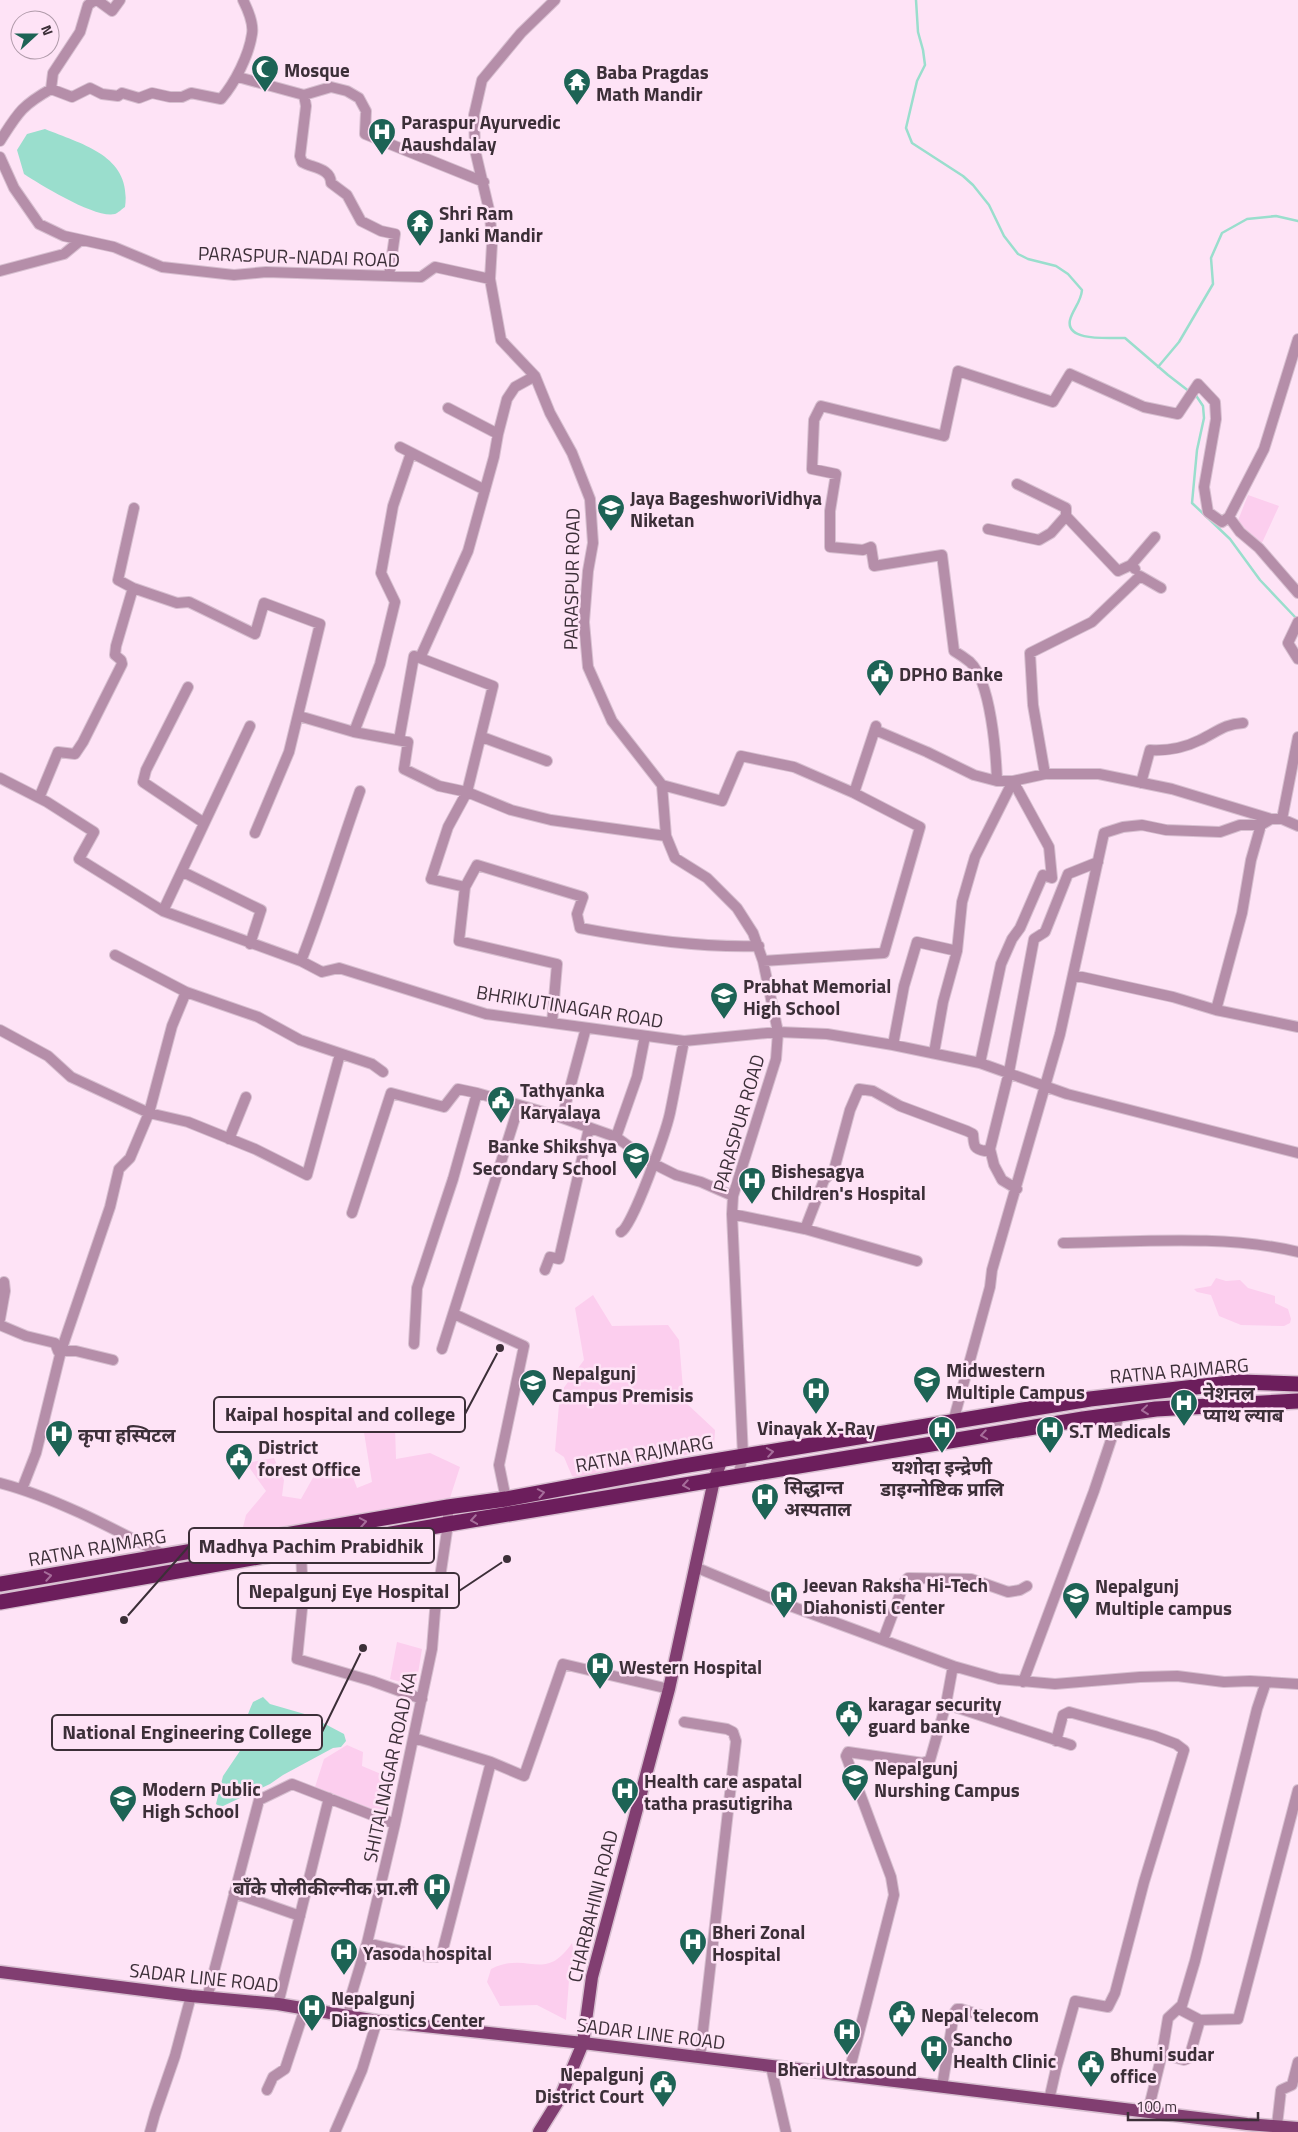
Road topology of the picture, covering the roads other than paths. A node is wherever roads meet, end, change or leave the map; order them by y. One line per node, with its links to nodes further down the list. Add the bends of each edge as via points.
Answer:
1 (96, 0): 2 (street, via 112,11); 6 (street, via 88,5 80,32 52,73)
2 (120, 0)
3 (243, 0): 5 (street, via 253,34)
4 (555, 0): 10 (street, PARASPUR ROAD, via 521,32 482,80 474,114 475,141)
5 (238, 77): 6 (street, via 221,99 191,93 170,97 152,93 139,98 122,93 118,96 102,94 90,88 72,96); 7 (street)
6 (51, 89): 8 (street, via 20,110)
7 (304, 95): 10 (street, via 331,87 347,91 359,98 366,111 365,134); 13 (street, via 302,162 327,172 330,183 347,195 361,221 395,234)
8 (0, 141)
9 (0, 157): 11 (street, PARASPUR-NADAI ROAD, via 14,188 39,224)
10 (484, 182): 14 (street, PARASPUR ROAD, via 492,244)
11 (81, 240): 12 (street, via 64,254); 13 (street, PARASPUR-NADAI ROAD, via 114,247 162,267 234,275 266,272)
12 (0, 271)
13 (389, 276): 14 (street, PARASPUR-NADAI ROAD, via 421,277 435,267)
14 (490, 279): 16 (street, PARASPUR ROAD, via 501,340)
15 (1298, 340): 25 (street, via 1264,449)
16 (535, 376): 18 (street, via 515,387 508,399); 50 (street, PARASPUR ROAD, via 590,499 593,543 584,622 588,667 612,721)
17 (448, 408): 18 (street)
18 (498, 434): 22 (street)
19 (400, 447): 20 (street)
20 (412, 453): 22 (street); 40 (street, via 394,506 381,573 395,602 380,664)
21 (1017, 484): 24 (street, via 1066,508)
22 (485, 490): 34 (street, via 468,551)
23 (134, 508): 30 (street, via 118,580)
24 (1066, 516): 26 (street, via 1051,534 1039,540); 28 (street, via 1118,571)
25 (1229, 517): 32 (street); 47 (street, via 1222,522 1208,512 1204,487 1216,419 1215,402 1198,384 1178,414 1144,407 1070,374 1054,402 958,370 944,436 820,406 814,420 812,469 836,474 830,511 830,547 863,550 871,547 874,566 942,555 954,651 971,663 986,695 995,742)
26 (988, 529)
27 (1155, 537): 28 (street)
28 (1131, 565): 29 (street)
29 (1140, 576): 31 (street); 45 (street, via 1092,622 1030,653 1033,705)
30 (133, 588): 37 (street, via 177,603 189,602 255,634 264,604 320,624); 54 (street, via 116,646 115,655 122,664 75,754 58,752)
31 (1161, 588)
32 (1298, 593)
33 (1298, 622): 35 (street, via 1288,643)
34 (420, 658): 41 (street, via 493,686); 43 (street, via 414,656)
35 (1298, 659)
36 (188, 687): 57 (street, via 143,782)
37 (299, 716): 40 (street); 60 (street, via 289,752)
38 (1243, 723): 49 (street, via 1229,724 1177,749 1150,750)
39 (250, 726): 57 (street)
40 (354, 732): 43 (street)
41 (482, 737): 44 (street); 52 (street)
42 (1298, 737): 56 (street)
43 (400, 740): 52 (street, via 408,742 404,769 439,786)
44 (547, 761)
45 (1045, 774): 48 (street); 49 (street, via 1099,774)
46 (0, 778): 54 (street, BHRIKUTINAGAR ROAD)
47 (997, 781): 48 (street); 53 (street, via 974,775 876,728)
48 (1013, 781): 68 (street, via 975,857 962,902); 85 (street, via 1049,847 1052,878 1043,875 1001,964)
49 (1141, 783): 55 (street)
50 (662, 784): 53 (street, via 722,801 741,756 794,768); 61 (street, PARASPUR ROAD)
51 (360, 791): 70 (street)
52 (467, 792): 61 (street, via 511,810 551,820); 64 (street, via 448,827 431,879)
53 (854, 793): 71 (street, via 920,827 884,954)
54 (39, 798): 65 (street, BHRIKUTINAGAR ROAD, via 94,832 80,859)
55 (1271, 819): 56 (street); 58 (street)
56 (1282, 819): 59 (street)
57 (204, 823): 63 (street)
58 (1261, 825): 62 (street, via 1240,825 1220,832 1202,833 1142,825 1123,827 1104,833); 74 (street)
59 (1298, 826)
60 (255, 833)
61 (666, 836): 67 (street, PARASPUR ROAD, via 675,858 707,878 737,908)
62 (1098, 862): 72 (street); 87 (street, via 1068,874 1045,932 1034,939)
63 (183, 872): 65 (street); 66 (street, via 261,910)
64 (465, 888): 67 (street, via 477,865 583,897 577,914 580,928 708,946); 75 (street, via 458,941 557,964)
65 (163, 911): 66 (street, BHRIKUTINAGAR ROAD)
66 (250, 944): 70 (street, BHRIKUTINAGAR ROAD)
67 (759, 946): 71 (street, PARASPUR ROAD)
68 (958, 951): 82 (street, via 917,942 904,986); 83 (street, via 943,1002)
69 (115, 954): 73 (street)
70 (302, 961): 75 (street, BHRIKUTINAGAR ROAD, via 322,972 339,968 486,1014)
71 (763, 961): 79 (street, PARASPUR ROAD)
72 (1073, 975): 74 (street); 88 (street)
73 (186, 992): 84 (street, via 258,1017 300,1040); 92 (street, via 172,1026)
74 (1216, 1010): 76 (street)
75 (552, 1023): 77 (street, BHRIKUTINAGAR ROAD)
76 (1298, 1027)
77 (586, 1028): 80 (street, BHRIKUTINAGAR ROAD); 93 (street)
78 (0, 1030): 92 (street, via 48,1056 71,1077)
79 (778, 1032): 81 (street, BHRIKUTINAGAR ROAD); 82 (street, BHRIKUTINAGAR ROAD, via 827,1034); 101 (street, PARASPUR ROAD, via 776,1059)
80 (645, 1036): 81 (street, BHRIKUTINAGAR ROAD); 95 (street, via 637,1076)
81 (684, 1041): 99 (street, via 669,1115)
82 (893, 1045): 83 (street, BHRIKUTINAGAR ROAD)
83 (934, 1053): 85 (street, BHRIKUTINAGAR ROAD)
84 (340, 1054): 86 (street, via 372,1064); 96 (street, via 307,1175)
85 (980, 1063): 87 (street, BHRIKUTINAGAR ROAD)
86 (383, 1072)
87 (1009, 1072): 88 (street, BHRIKUTINAGAR ROAD); 97 (street)
88 (1044, 1085): 98 (street, BHRIKUTINAGAR ROAD, via 1067,1094); 100 (street)
89 (477, 1093): 91 (street); 102 (street, via 458,1089 444,1107 391,1093); 114 (street, via 417,1288)
90 (246, 1096): 96 (street)
91 (519, 1105): 93 (street); 111 (street)
92 (149, 1113): 96 (street, via 188,1122); 116 (street, via 130,1158 119,1168 110,1207)
93 (562, 1118): 94 (street)
94 (589, 1128): 95 (street); 109 (street, via 559,1259 550,1257)
95 (616, 1137): 99 (street)
96 (229, 1139)
97 (990, 1149): 100 (street, via 1002,1180); 104 (street, via 975,1148 973,1134 967,1131 900,1106 873,1091 859,1090 850,1110 834,1170 824,1180)
98 (1298, 1153)
99 (652, 1163): 101 (street); 105 (street, via 635,1213)
100 (1016, 1189): 121 (street)
101 (733, 1196): 103 (street, PARASPUR ROAD)
102 (352, 1213)
103 (732, 1214): 104 (street); 122 (street, PARASPUR ROAD)
104 (805, 1229): 108 (street)
105 (622, 1232)
106 (1063, 1243): 107 (street, via 1225,1243 1276,1246)
107 (1298, 1252)
108 (917, 1261)
109 (545, 1270)
110 (4, 1282): 112 (street)
111 (454, 1314): 115 (street); 128 (street, via 524,1346 499,1465)
112 (0, 1320)
113 (0, 1325): 116 (street, via 55,1343)
114 (414, 1344)
115 (442, 1349)
116 (61, 1351): 117 (street, via 76,1351); 127 (street, via 36,1453)
117 (114, 1360)
118 (1298, 1384): 121 (highway, RATNA RAJMARG, via 1239,1382 1164,1389)
119 (1298, 1401): 120 (highway, RATNA RAJMARG, one-way to 120)
120 (1120, 1413): 124 (highway, RATNA RAJMARG, one-way to 124); 139 (street)
121 (953, 1422): 122 (highway, RATNA RAJMARG, one-way to 121)
122 (743, 1456): 123 (highway, RATNA RAJMARG); 124 (street, PARASPUR ROAD)
123 (722, 1459): 125 (main road, CHARBAHINI ROAD); 128 (highway, RATNA RAJMARG, one-way to 123)
124 (738, 1476): 125 (highway, RATNA RAJMARG)
125 (714, 1480): 130 (highway, RATNA RAJMARG, one-way to 130); 133 (main road, CHARBAHINI ROAD)
126 (0, 1484): 127 (street)
127 (22, 1489): 132 (street, via 121,1532)
128 (506, 1499): 129 (highway, RATNA RAJMARG)
129 (448, 1507): 130 (street, SHITALNAGAR ROAD KA); 132 (highway, RATNA RAJMARG, one-way to 129)
130 (448, 1524): 131 (highway, RATNA RAJMARG); 143 (street, SHITALNAGAR ROAD KA, via 432,1649)
131 (301, 1551): 136 (highway, RATNA RAJMARG); 143 (street, via 304,1600 297,1659)
132 (164, 1555): 134 (highway, RATNA RAJMARG, one-way to 132)
133 (695, 1567): 137 (street); 142 (main road, CHARBAHINI ROAD)
134 (0, 1584)
135 (1028, 1586): 137 (street, via 1008,1592 971,1579 908,1578)
136 (0, 1602)
137 (884, 1640): 138 (street)
138 (953, 1666): 139 (street); 144 (street)
139 (1023, 1682): 140 (street, via 1055,1684 1177,1676 1224,1682)
140 (1266, 1682): 141 (street); 161 (street, via 1195,1961)
141 (1298, 1684)
142 (669, 1689): 149 (street, via 563,1664 524,1776); 166 (main road, CHARBAHINI ROAD, via 606,1919 592,1977)
143 (422, 1699): 146 (street, SHITALNAGAR ROAD KA)
144 (946, 1704): 147 (street); 171 (street, via 930,1760 923,1763 848,1752 846,1756 891,1876 894,1895)
145 (684, 1722): 168 (street, via 727,1729 734,1732 736,1741)
146 (414, 1738): 149 (street); 152 (street, SHITALNAGAR ROAD KA)
147 (1056, 1741): 148 (street); 174 (street, via 1063,1715 1069,1712 1155,1736 1184,1750 1115,1993 1108,2007 1075,2001)
148 (1070, 1745)
149 (491, 1762): 155 (street, via 442,1953 436,1958 428,1957)
150 (1298, 1790): 164 (street, via 1242,2011 1236,2021)
151 (329, 1798): 152 (street); 153 (street, via 292,1784 259,1800); 154 (street)
152 (396, 1824): 155 (street, SHITALNAGAR ROAD KA)
153 (234, 1893): 154 (street); 158 (street)
154 (300, 1916): 159 (street)
155 (367, 1943): 162 (street, SHITALNAGAR ROAD KA, via 351,1996)
156 (0, 1972): 157 (main road, SADAR LINE ROAD)
157 (191, 1996): 158 (main road, SADAR LINE ROAD); 179 (street)
158 (207, 1998): 159 (main road, SADAR LINE ROAD)
159 (278, 2004): 160 (main road, SADAR LINE ROAD)
160 (305, 2008): 162 (main road, SADAR LINE ROAD); 173 (street, via 285,2069 273,2077)
161 (1179, 2009): 164 (street); 167 (street, via 1168,2018)
162 (349, 2015): 165 (main road, SADAR LINE ROAD)
163 (984, 2016): 172 (street, via 961,2009 954,2013)
164 (1200, 2020): 167 (street, via 1189,2058 1184,2060)
165 (377, 2021): 166 (main road, SADAR LINE ROAD); 180 (street, via 362,2070)
166 (583, 2043): 168 (main road, SADAR LINE ROAD); 181 (main road, CHARBAHINI ROAD, via 560,2098)
167 (1162, 2054): 175 (street)
168 (700, 2057): 170 (main road, SADAR LINE ROAD)
169 (1298, 2062): 176 (street, via 1292,2085 1280,2090)
170 (771, 2067): 171 (main road, SADAR LINE ROAD); 182 (street)
171 (848, 2076): 172 (main road, SADAR LINE ROAD)
172 (942, 2087): 174 (main road, SADAR LINE ROAD)
173 (267, 2090)
174 (1049, 2100): 175 (main road, SADAR LINE ROAD)
175 (1148, 2111): 177 (main road, SADAR LINE ROAD)
176 (1277, 2125): 177 (main road, SADAR LINE ROAD); 178 (main road, SADAR LINE ROAD)
177 (1243, 2128)
178 (1298, 2128)
179 (150, 2132)
180 (335, 2132)
181 (539, 2132)
182 (786, 2132)

